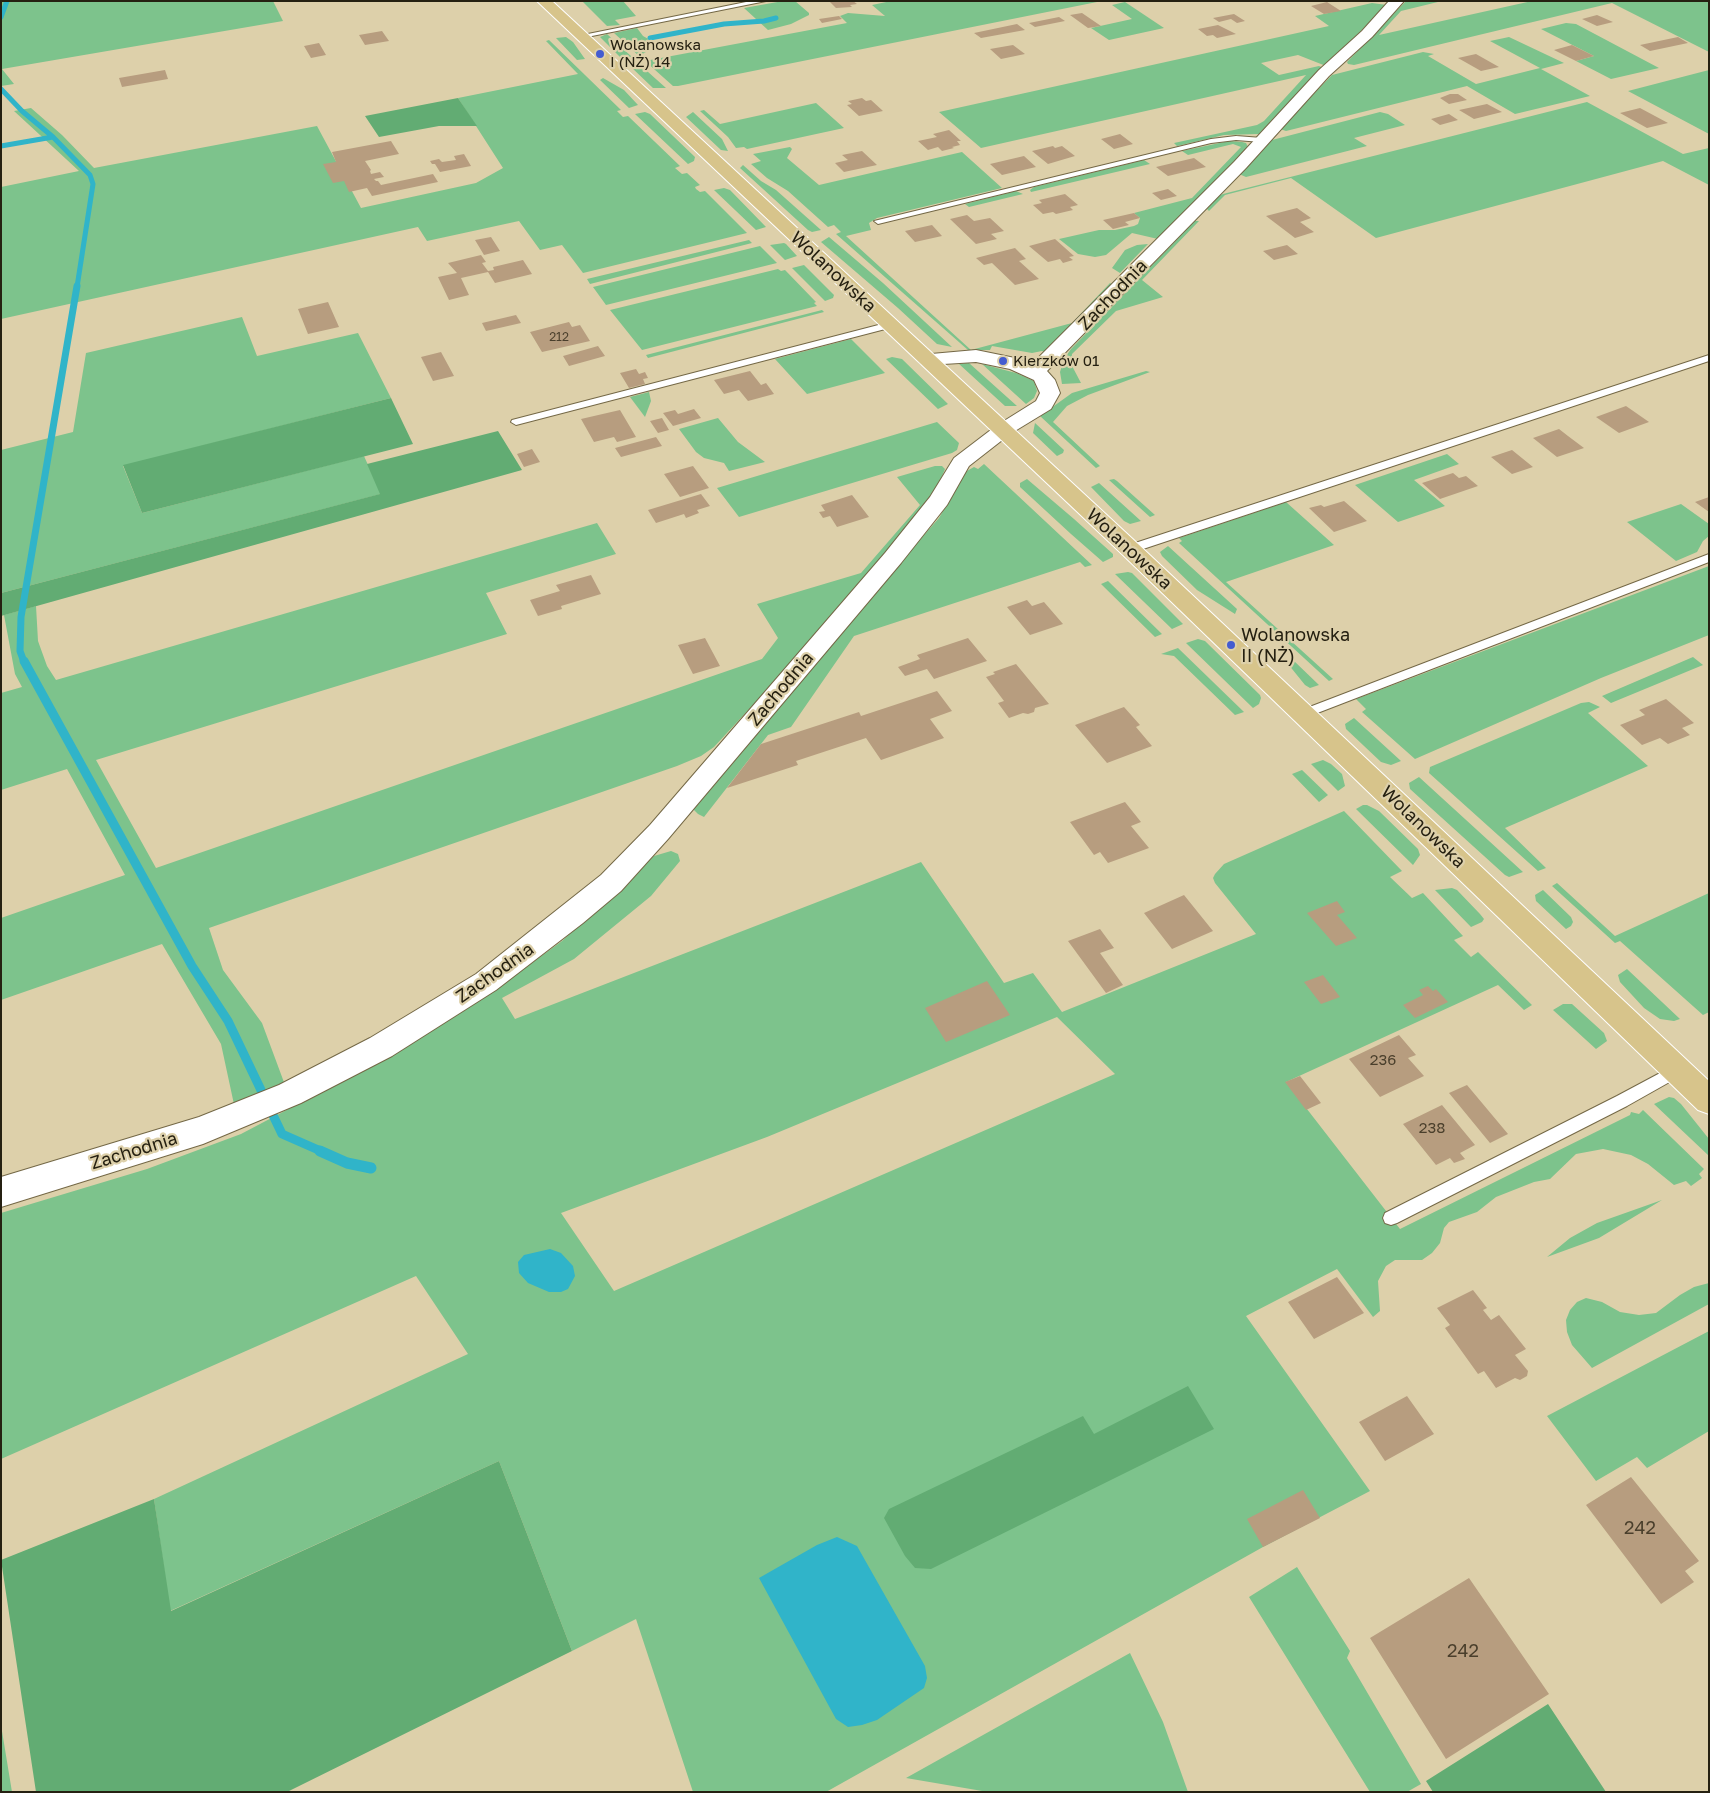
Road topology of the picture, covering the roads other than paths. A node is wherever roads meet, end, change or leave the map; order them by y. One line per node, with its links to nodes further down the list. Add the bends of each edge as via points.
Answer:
1 (544, 1): 4 (main road, Wolanowska)
2 (763, 1): 4 (lane)
3 (1397, 1): 5 (street, Zachodnia)
4 (582, 36): 7 (main road, Wolanowska)
5 (1262, 140): 6 (lane, via 1236,138 1211,141); 10 (street, Zachodnia)
6 (878, 222)
7 (890, 325): 9 (main road, Wolanowska); 11 (lane)
8 (1709, 358): 13 (lane)
9 (927, 359): 10 (street, via 976,356); 12 (main road, Wolanowska)
10 (1035, 372): 12 (street, Zachodnia, via 1048,386 1047,400)
11 (516, 422)
12 (1003, 430): 13 (main road, Wolanowska); 18 (street, Zachodnia, via 962,462 939,500 893,558 659,832 611,883 528,951 486,982 381,1047 290,1094 203,1130)
13 (1130, 550): 15 (main road, Wolanowska)
14 (1709, 558): 15 (lane)
15 (1303, 714): 16 (main road, Wolanowska)
16 (1677, 1070): 17 (main road, Wolanowska); 19 (lane)
17 (1709, 1101)
18 (1, 1192)
19 (1391, 1218)

